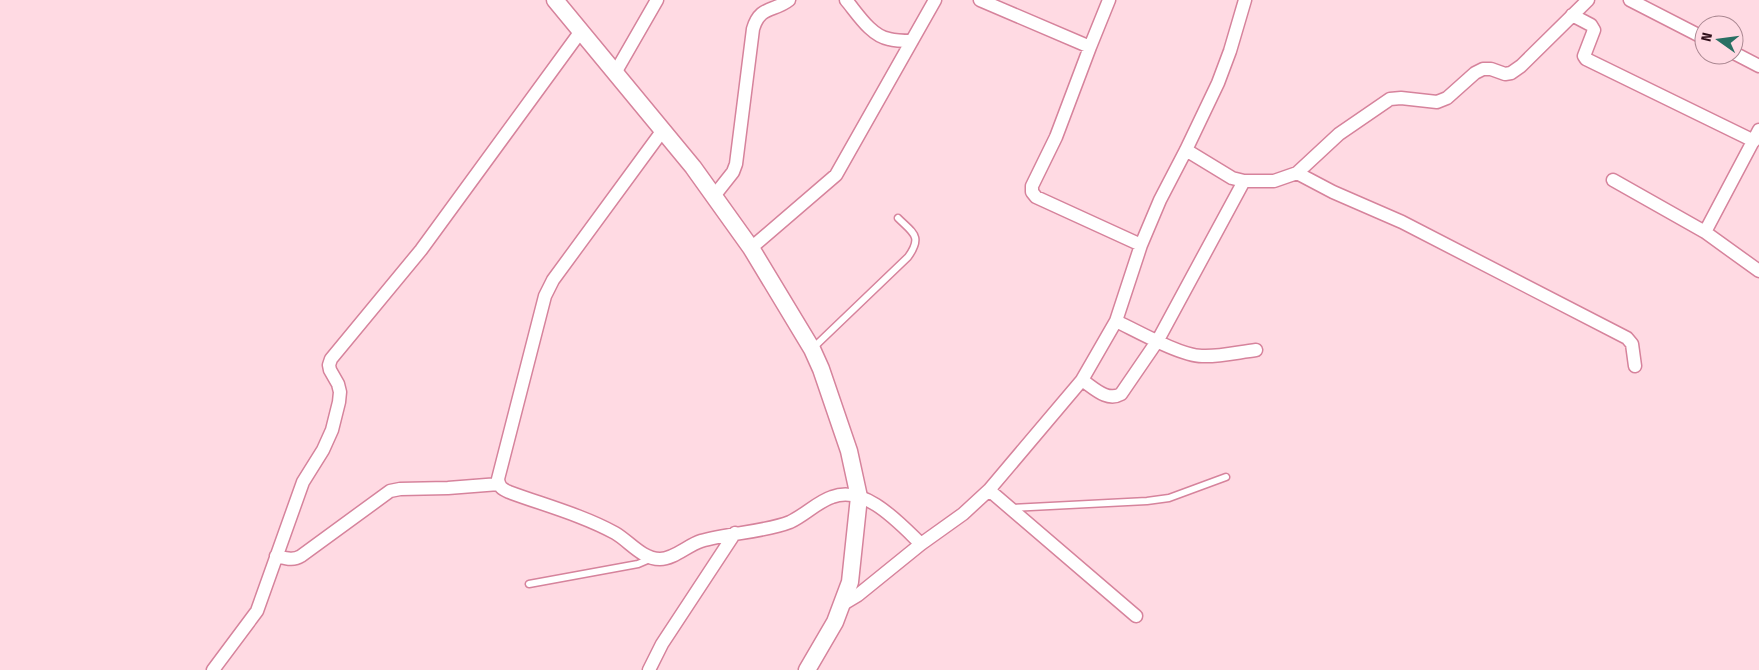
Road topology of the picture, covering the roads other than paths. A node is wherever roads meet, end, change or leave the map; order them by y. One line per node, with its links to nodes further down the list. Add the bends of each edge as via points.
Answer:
1 (657, 0): 18 (street)
2 (789, 0): 25 (street, via 766,9 755,21 736,164)
3 (846, 0): 14 (street, via 882,37)
4 (935, 0): 14 (street)
5 (1109, 0): 15 (street)
6 (1245, 0): 21 (street, via 1218,83)
7 (1588, 0): 11 (street)
8 (1630, 0): 13 (street)
9 (987, 2): 15 (street)
10 (561, 3): 12 (street)
11 (1572, 15): 20 (street, via 1592,25 1594,30 1585,52 1586,59); 22 (street, via 1511,73 1483,69 1447,98 1437,102 1390,100 1339,134)
12 (581, 31): 18 (street); 44 (street, via 422,250 331,359 330,370 340,392 336,414 323,450 303,482)
13 (1694, 33)
14 (912, 41): 29 (street, via 836,175)
15 (1090, 46): 28 (street, via 1032,192 1036,197)
16 (1744, 58): 17 (street)
17 (1759, 66)
18 (615, 73): 19 (street)
19 (663, 130): 25 (street); 38 (street, via 547,291)
20 (1756, 135): 27 (street)
21 (1186, 150): 24 (street, via 1232,178); 28 (street)
22 (1297, 173): 24 (street, via 1274,181); 35 (street, via 1402,222 1627,338 1632,344)
23 (1613, 180): 27 (street)
24 (1244, 181): 32 (street)
25 (714, 196): 29 (street)
26 (898, 218): 33 (lane, via 915,236 914,248)
27 (1706, 232): 30 (street)
28 (1141, 245): 31 (street)
29 (751, 248): 33 (street)
30 (1759, 270)
31 (1116, 321): 32 (street); 36 (street)
32 (1158, 340): 34 (street, via 1180,351 1202,356); 36 (street, via 1122,394 1108,397)
33 (812, 349): 40 (street, via 849,451)
34 (1256, 350)
35 (1635, 366)
36 (1082, 380): 39 (street)
37 (1226, 478): 41 (lane, via 1169,498)
38 (499, 484): 44 (street, via 390,491 296,559); 45 (street, via 509,492 597,524)
39 (989, 490): 41 (street); 43 (street, via 963,514)
40 (858, 498): 42 (street, via 843,494 832,497 790,522); 43 (street, via 885,510); 47 (street, via 850,582)
41 (1011, 508): 48 (street)
42 (735, 533): 45 (street, via 697,542 666,558); 50 (street, via 662,644)
43 (921, 544): 47 (street)
44 (276, 556): 49 (street, via 257,611)
45 (652, 558): 46 (lane, via 638,564)
46 (528, 584)
47 (843, 604): 51 (street)
48 (1136, 616)
49 (213, 670)
50 (649, 670)
51 (807, 670)

